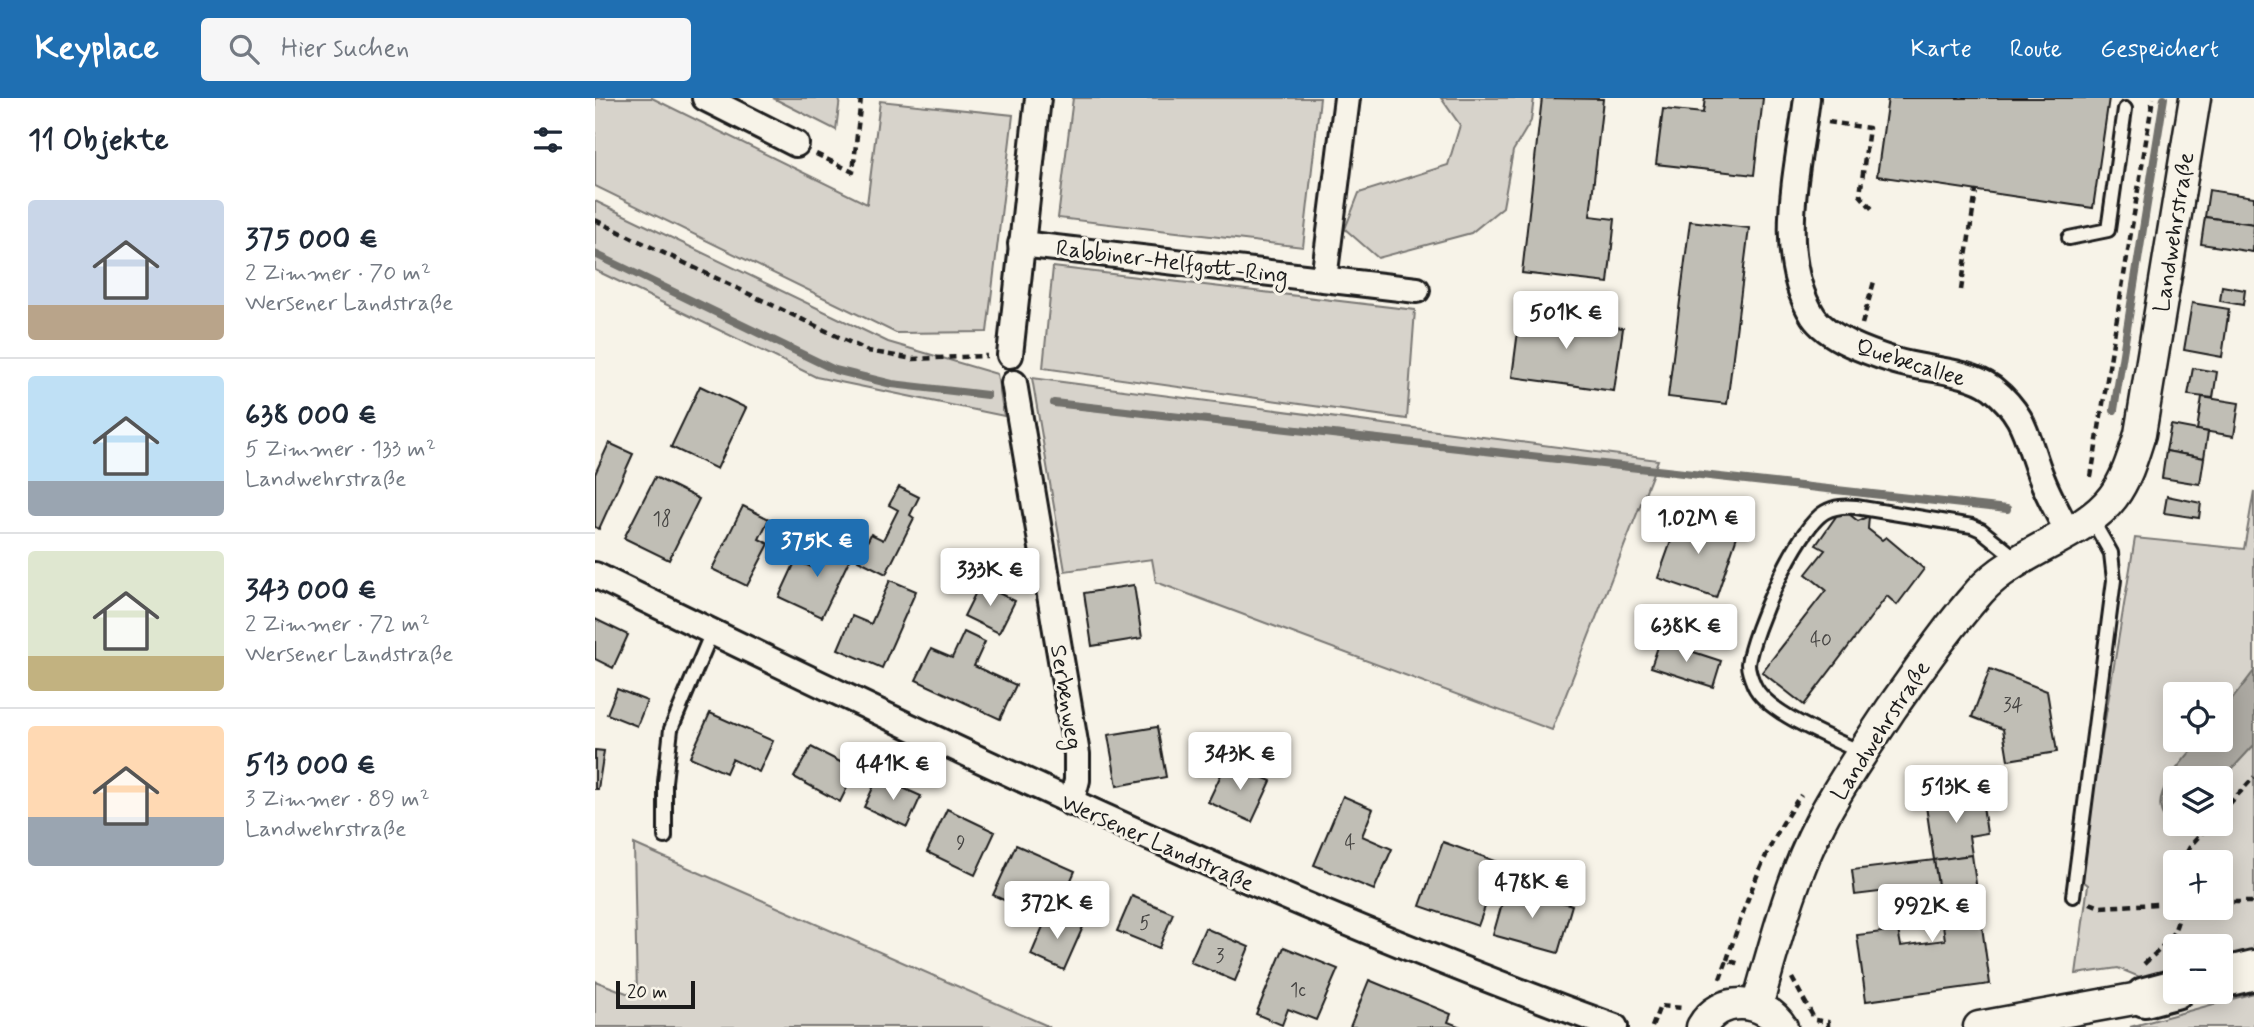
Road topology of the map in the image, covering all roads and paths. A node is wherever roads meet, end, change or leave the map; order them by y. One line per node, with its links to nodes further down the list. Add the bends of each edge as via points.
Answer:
1 (707, 98): 9 (street)
2 (861, 98): 9 (path, via 853,172)
3 (1038, 98): 14 (street)
4 (1347, 98): 16 (street)
5 (2153, 98): 22 (path, Landwehrstraße, via 2091,480)
6 (2195, 98): 22 (street, Landwehrstraße, via 2140,434 2118,488)
7 (1806, 108): 11 (path, via 1869,128 1860,195); 19 (street, Quebecallee, via 1792,222 1794,272 1814,318)
8 (2125, 109): 13 (lane, via 2108,230)
9 (796, 144)
10 (1976, 191): 18 (path)
11 (1873, 210)
12 (595, 220): 20 (path, via 868,351 913,359)
13 (2069, 238)
14 (1021, 244): 16 (street, Rabbiner-Helfgott-Ring); 20 (street)
15 (1875, 278): 19 (path)
16 (1324, 279): 17 (street, Rabbiner-Helfgott-Ring)
17 (1417, 290)
18 (1961, 290)
19 (1855, 349): 22 (street, Quebecallee, via 1950,372 1990,387 2023,421 2042,479)
20 (1010, 355)
21 (1013, 383): 29 (street, Serbenweg, via 1077,754)
22 (2079, 525): 23 (street, Landwehrstraße); 33 (lane, via 2111,553 2114,580)
23 (2018, 559): 26 (street, Landwehrstraße, via 1983,588 1941,638); 26 (lane, via 1972,526 1856,507 1842,505 1823,512 1809,529 1785,566 1751,647 1748,668 1754,687 1767,702)
24 (595, 575): 25 (street, Wersener Landstraße)
25 (712, 632): 29 (street, Wersener Landstraße); 31 (lane, via 671,729)
26 (1862, 753): 41 (street, Landwehrstraße, via 1820,822 1788,903)
27 (2254, 777): 28 (path)
28 (2233, 800)
29 (1071, 803): 42 (street, Wersener Landstraße, via 1274,894 1464,972)
30 (2199, 836): 32 (path)
31 (665, 837)
32 (2188, 850)
33 (2073, 896): 36 (path, via 2100,907)
34 (2233, 902): 35 (path)
35 (2254, 902)
36 (2163, 904)
37 (2179, 920): 40 (path, via 2172,937 2131,976)
38 (2254, 970): 39 (highway)
39 (2233, 975)
40 (2145, 996): 45 (street)
41 (1757, 1006): 43 (street, via 1728,1006); 44 (street)
42 (1615, 1027)
43 (1702, 1027)
44 (1782, 1027)
45 (1979, 1027)

